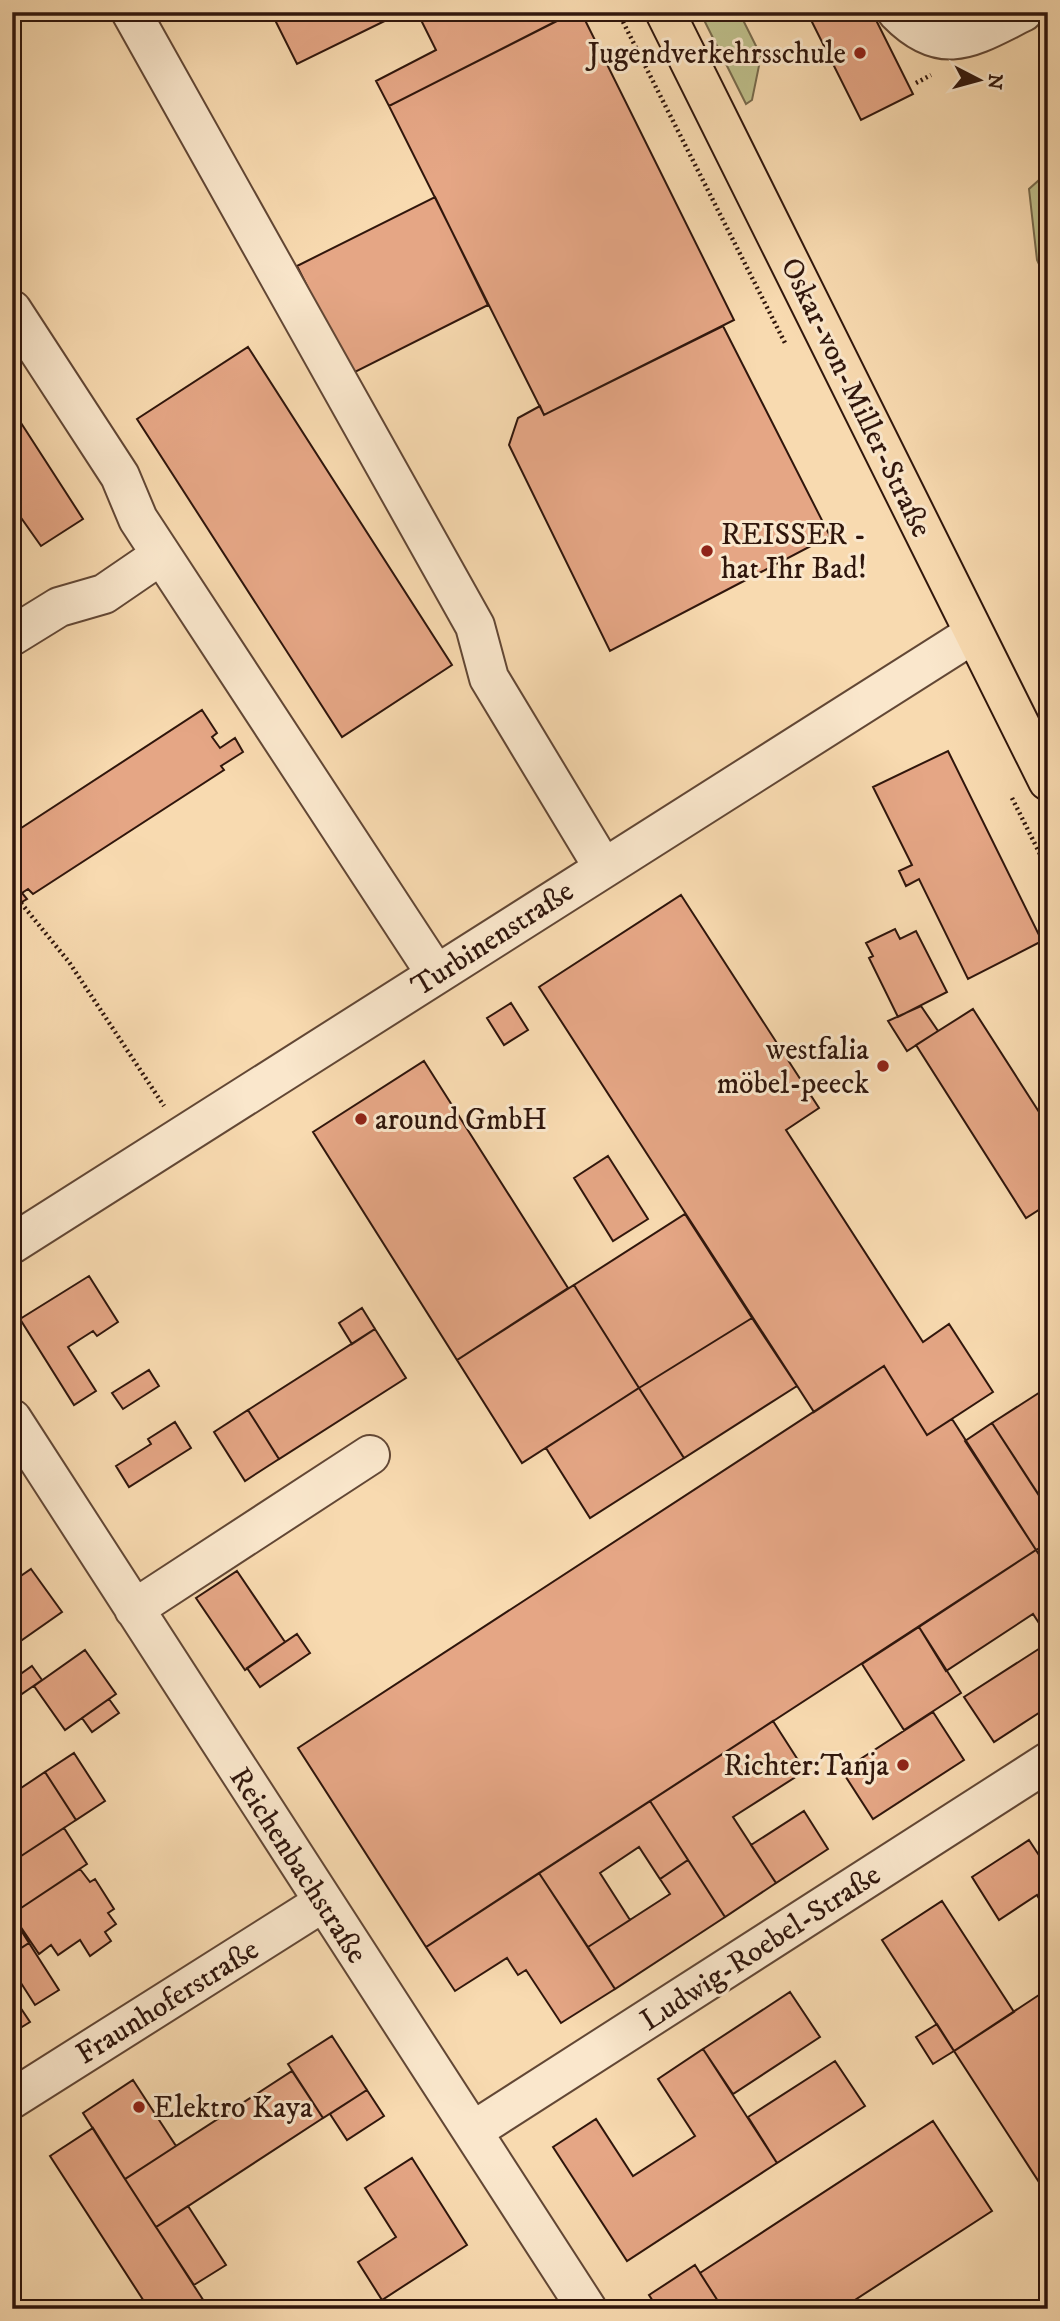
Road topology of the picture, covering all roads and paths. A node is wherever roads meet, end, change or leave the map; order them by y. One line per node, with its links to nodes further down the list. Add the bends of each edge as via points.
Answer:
1 (131, 12): 12 (street, via 475,626 489,678)
2 (618, 12): 7 (path)
3 (665, 12): 9 (main road, Oskar-von-Miller-Straße)
4 (897, 12): 5 (street, via 916,32 943,41 969,38)
5 (1023, 12)
6 (12, 310): 8 (street, via 120,476 138,519)
7 (786, 345)
8 (161, 555): 10 (street, via 104,594 59,607); 14 (street)
9 (973, 634): 11 (main road, Oskar-von-Miller-Straße); 12 (street, Turbinenstraße)
10 (12, 636)
11 (1048, 781)
12 (603, 867): 14 (street, Turbinenstraße)
13 (21, 903): 15 (path, via 69,962)
14 (436, 974): 15 (street, Turbinenstraße)
15 (183, 1133): 16 (street, Turbinenstraße)
16 (12, 1244)
17 (12, 1419): 19 (street, Reichenbachstraße)
18 (370, 1455): 19 (street)
19 (134, 1609): 21 (street, Reichenbachstraße)
20 (1048, 1762): 23 (street, Ludwig-Roebel-Straße)
21 (322, 1903): 22 (street, Fraunhoferstraße); 23 (street, Reichenbachstraße)
22 (12, 2099)
23 (473, 2132): 24 (street, Reichenbachstraße)
24 (587, 2309)

